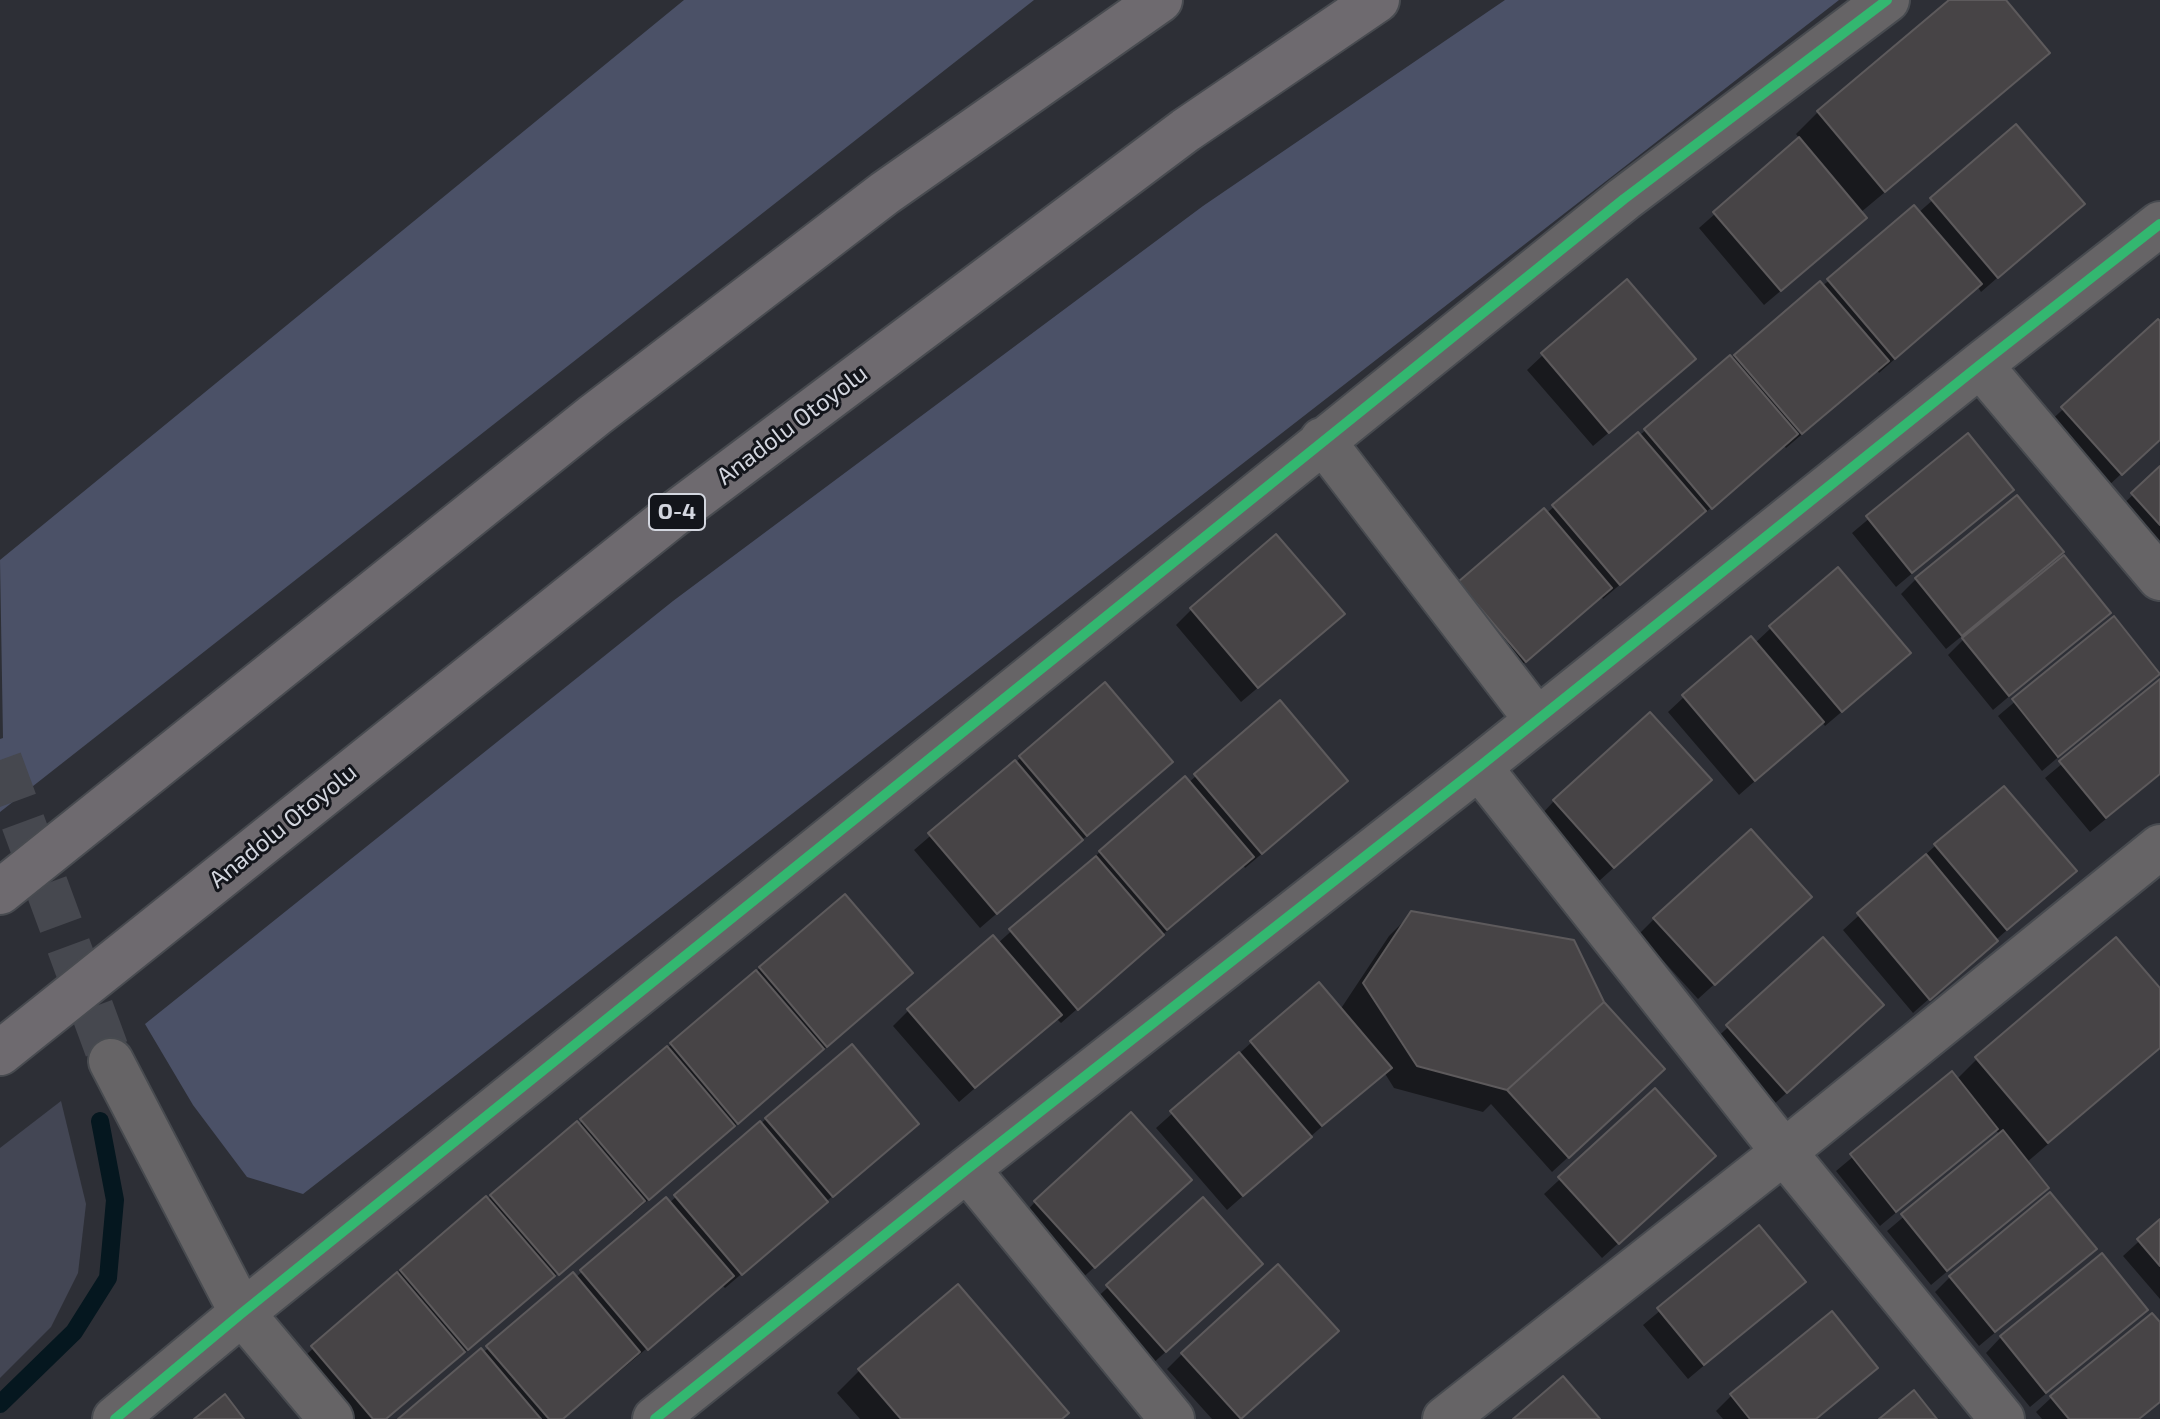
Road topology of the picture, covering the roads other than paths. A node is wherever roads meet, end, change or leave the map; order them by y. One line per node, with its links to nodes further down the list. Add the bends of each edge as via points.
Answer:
1 (1112, 0): 5 (highway)
2 (1160, 0): 5 (highway)
3 (1377, 0): 14 (highway, Anadolu Otoyolu / O-4, via 1186,130 669,518)
4 (1887, 0): 8 (street, via 1624,199)
5 (885, 193): 13 (highway, via 595,415)
6 (2160, 224): 7 (street)
7 (1980, 365): 9 (street); 10 (street)
8 (1322, 440): 10 (street); 18 (street)
9 (2160, 578)
10 (1537, 720): 11 (street)
11 (1479, 767): 16 (street); 17 (street)
12 (2160, 847): 16 (street)
13 (0, 892)
14 (0, 1053)
15 (111, 1061): 18 (street)
16 (1784, 1152): 23 (street); 24 (street)
17 (967, 1169): 21 (street); 22 (street)
18 (242, 1313): 19 (street); 20 (street)
19 (115, 1419)
20 (331, 1419)
21 (655, 1419)
22 (1172, 1419)
23 (1445, 1419)
24 (2002, 1419)

